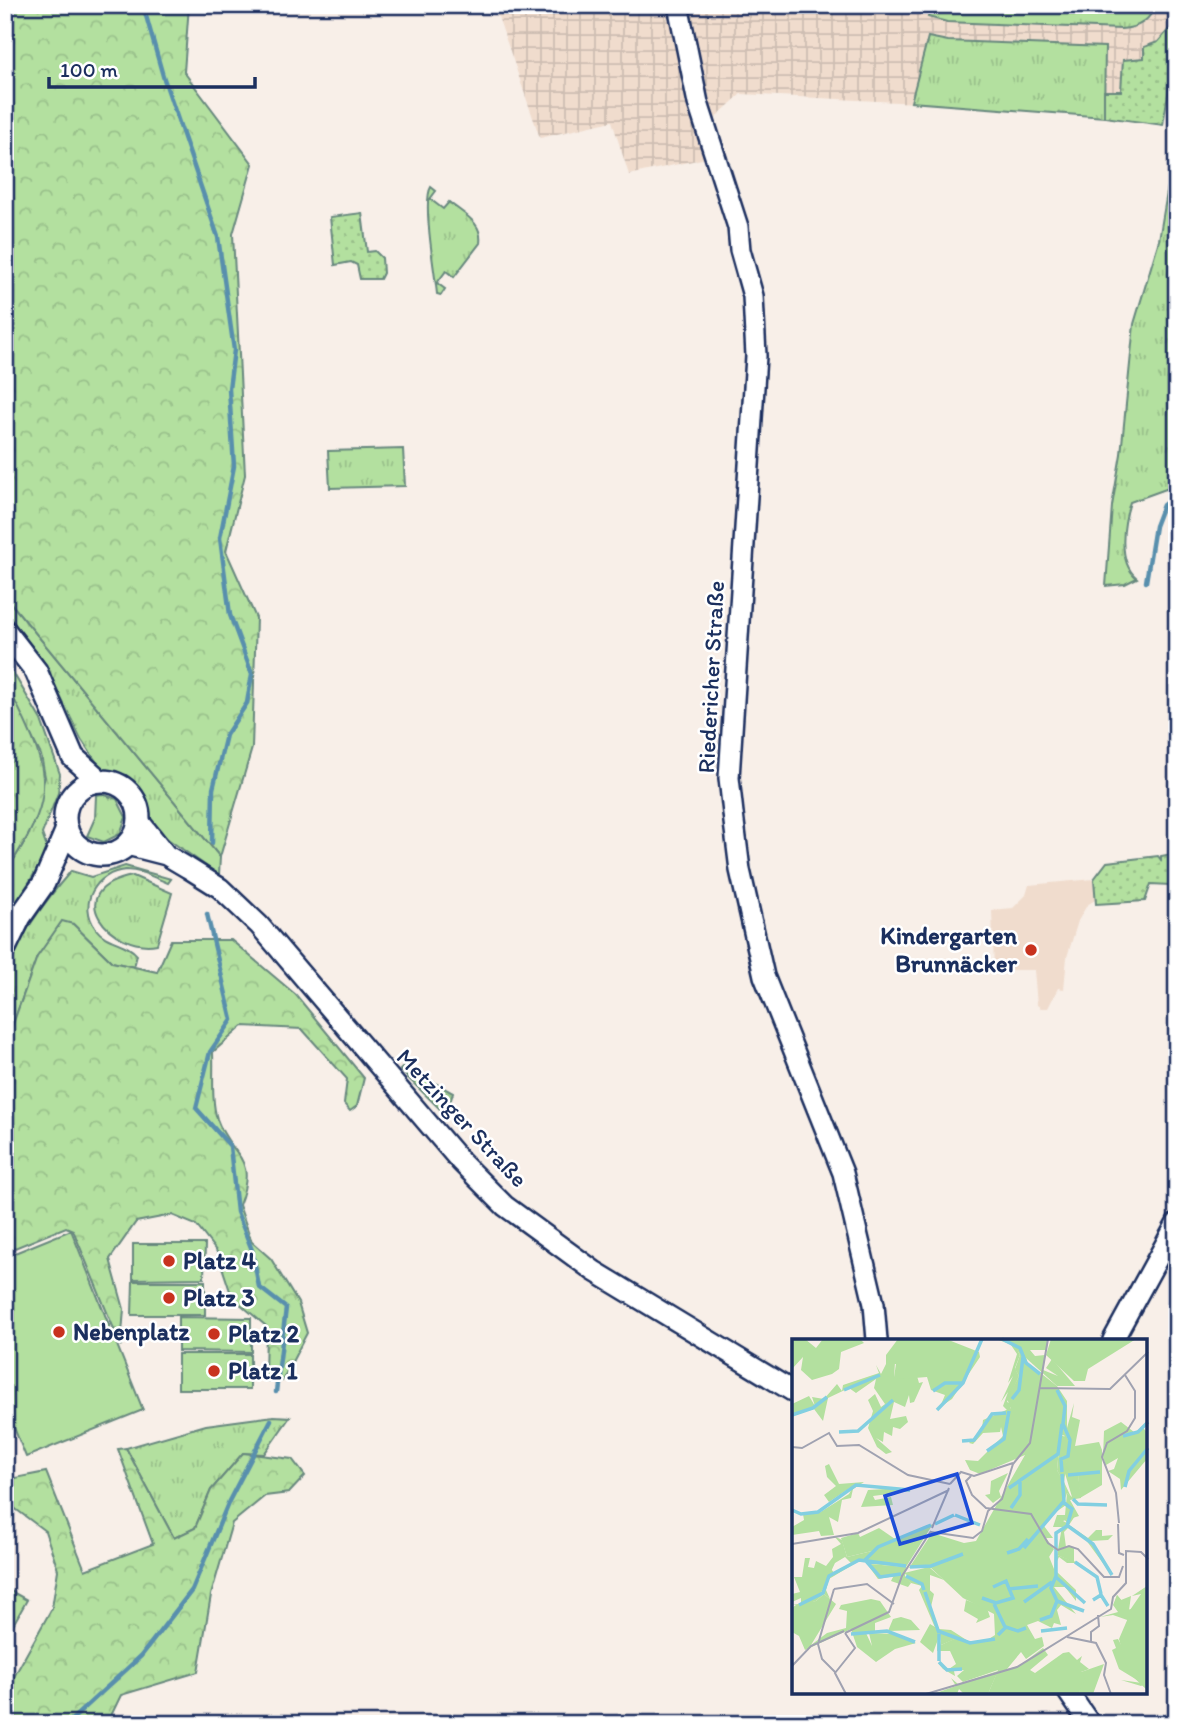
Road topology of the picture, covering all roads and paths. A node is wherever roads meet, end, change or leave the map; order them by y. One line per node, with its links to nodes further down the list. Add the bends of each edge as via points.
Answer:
1 (678, 5): 14 (street, Riedericher Straße, via 698,103 738,227 753,296 756,356 729,778 740,870 764,976 843,1173 874,1304)
2 (5, 631): 3 (main road, via 36,671)
3 (73, 757): 4 (main road); 5 (main road)
4 (100, 781): 5 (main road); 6 (main road, via 112,782 132,797)
5 (78, 790): 7 (main road, via 66,808)
6 (139, 821): 8 (main road); 10 (street, Metzinger Straße)
7 (67, 829): 9 (main road, via 81,848); 11 (main road)
8 (127, 845): 9 (main road, via 117,852); 10 (street, Metzinger Straße)
9 (92, 853): 11 (main road)
10 (166, 855): 16 (street, Metzinger Straße, via 220,888 259,925 461,1162 505,1206 594,1271)
11 (44, 883): 12 (main road)
12 (5, 948)
13 (1177, 1223): 15 (street)
14 (877, 1339)
15 (1114, 1339)
16 (792, 1391)
17 (1069, 1694): 18 (street)
18 (1090, 1724)

